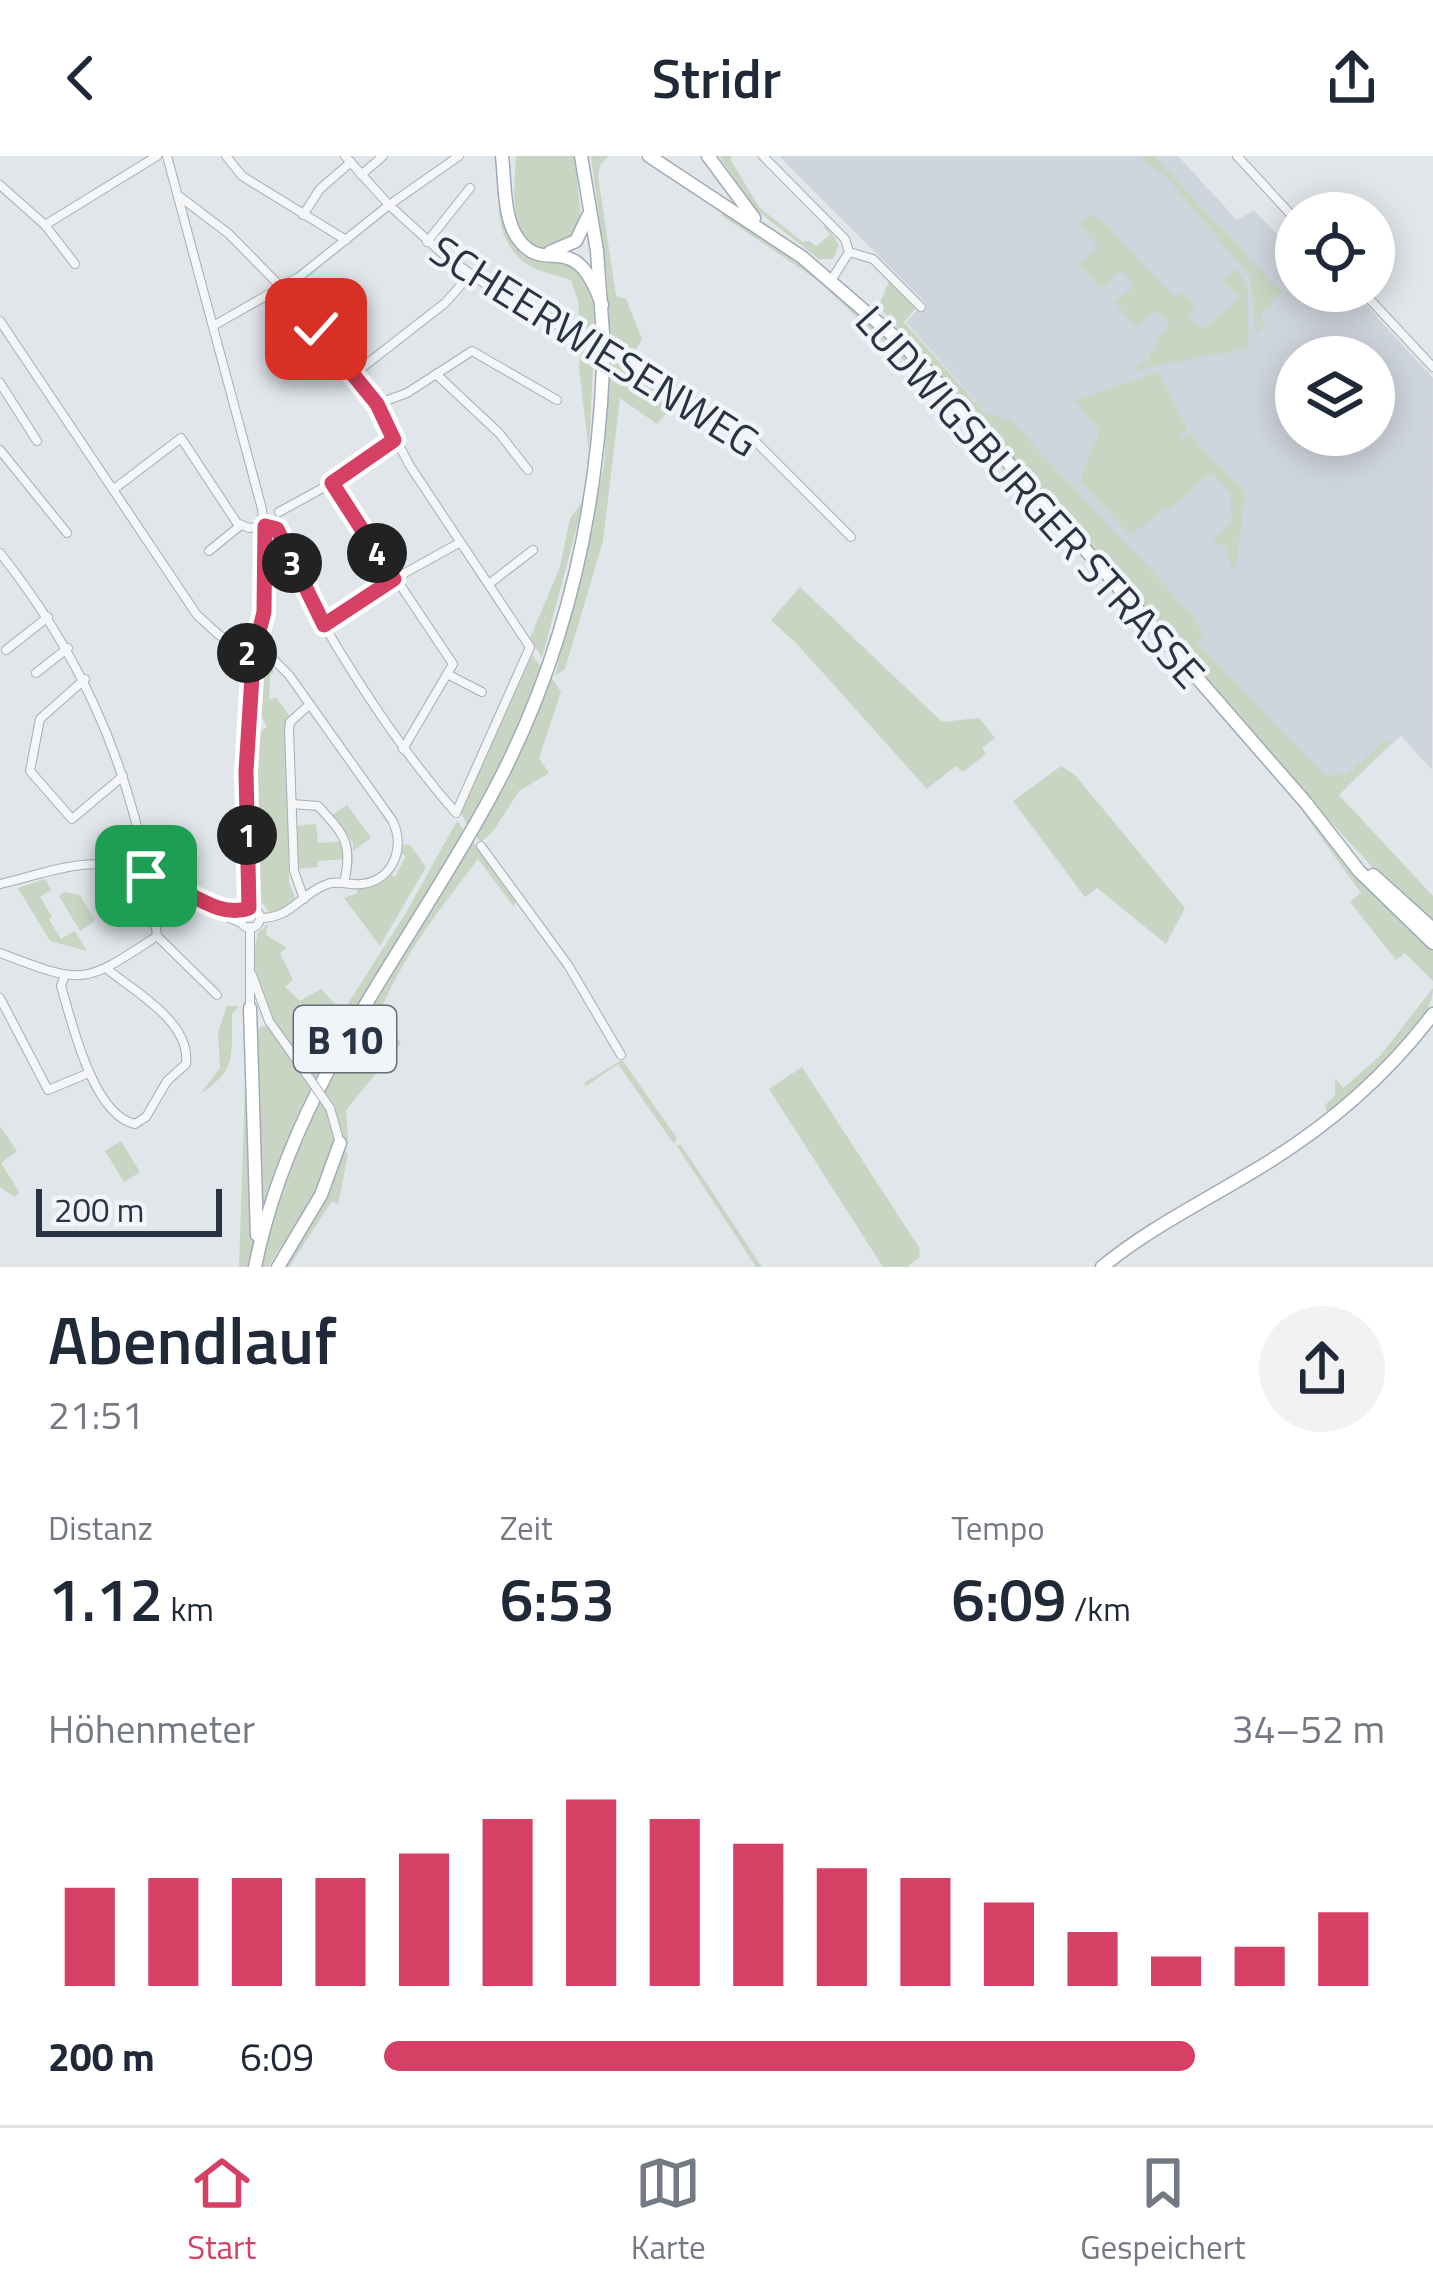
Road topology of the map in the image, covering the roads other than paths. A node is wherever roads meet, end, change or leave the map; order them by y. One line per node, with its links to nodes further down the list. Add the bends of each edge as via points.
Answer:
1 (157, 156): 22 (street)
2 (167, 156): 17 (street)
3 (226, 156): 21 (street, via 242,176)
4 (383, 156): 13 (street)
5 (458, 156): 19 (street)
6 (490, 156): 12 (main road)
7 (581, 156): 20 (main road, B 10)
8 (649, 156): 16 (main road, LUDWIGSBURGER STRASSE)
9 (763, 156): 26 (street)
10 (1237, 156): 18 (street)
11 (348, 159): 13 (street, SCHEERWIESENWEG); 21 (street)
12 (506, 165): 27 (main road, via 514,232)
13 (362, 175): 19 (street, SCHEERWIESENWEG)
14 (0, 184): 22 (street)
15 (470, 188): 25 (street)
16 (702, 189): 23 (main road, LUDWIGSBURGER STRASSE); 23 (main road, via 708,156)
17 (179, 196): 31 (street); 36 (street)
18 (1275, 197)
19 (389, 205): 24 (street); 25 (street, SCHEERWIESENWEG)
20 (590, 209): 27 (main road, via 576,241); 32 (main road, B 10)
21 (303, 215): 24 (street)
22 (45, 225): 28 (street)
23 (763, 228): 30 (main road, LUDWIGSBURGER STRASSE)
24 (346, 240): 31 (street)
25 (427, 242): 29 (street, SCHEERWIESENWEG)
26 (849, 252): 30 (street); 33 (street, via 873,259)
27 (542, 253): 32 (main road, via 580,262)
28 (75, 264)
29 (470, 275): 38 (street); 53 (street, SCHEERWIESENWEG, via 756,442)
30 (832, 279): 73 (main road, LUDWIGSBURGER STRASSE, via 972,420)
31 (280, 286): 36 (street); 38 (street)
32 (602, 305): 100 (main road, B 10, bridge, via 591,504 542,686 477,822 320,1083)
33 (921, 307)
34 (1382, 312): 37 (street)
35 (0, 321): 48 (street)
36 (213, 326): 51 (street)
37 (1433, 367)
38 (354, 374): 42 (street)
39 (436, 374): 41 (street, via 472,351); 42 (street); 46 (street)
40 (0, 383): 44 (street)
41 (557, 400)
42 (377, 404): 43 (street)
43 (394, 440): 47 (street); 54 (street)
44 (37, 441)
45 (0, 450): 52 (street)
46 (528, 470)
47 (332, 483): 49 (street); 58 (street)
48 (113, 489): 50 (street, via 182,438); 64 (street, via 197,615)
49 (279, 512)
50 (242, 525): 51 (street); 56 (street)
51 (265, 526): 61 (street, via 277,529); 64 (street, via 263,624)
52 (67, 533)
53 (851, 537)
54 (459, 543): 58 (street); 59 (street)
55 (533, 550): 59 (street)
56 (208, 551)
57 (0, 553): 60 (street)
58 (394, 579): 61 (street); 66 (street, via 453,664)
59 (488, 584): 70 (street, via 530,647 456,814)
60 (47, 617): 62 (street); 63 (street)
61 (324, 625): 70 (street)
62 (68, 648): 65 (street); 67 (street)
63 (6, 650)
64 (254, 650): 69 (street, via 279,662); 81 (street)
65 (36, 673)
66 (447, 674): 68 (street); 70 (street)
67 (85, 679): 71 (street); 71 (street, via 38,724 30,772 75,818)
68 (482, 692)
69 (308, 706): 72 (street, via 290,722); 78 (street, via 399,834 398,852 380,878)
70 (403, 748)
71 (123, 776): 75 (street)
72 (292, 804): 78 (street, via 317,806 346,840); 80 (street, via 295,881)
73 (1325, 827): 84 (main road); 86 (main road, via 1379,894)
74 (481, 846): 97 (street)
75 (145, 856): 76 (street); 77 (street)
76 (130, 870): 77 (street); 79 (street, via 74,865)
77 (150, 881): 81 (street, via 181,886 221,910); 83 (street); 85 (street)
78 (344, 883): 80 (street)
79 (0, 884)
80 (304, 899): 82 (street, via 279,917)
81 (246, 909): 82 (street); 83 (street)
82 (260, 918): 83 (street)
83 (246, 925): 90 (street)
84 (1433, 929)
85 (157, 936): 88 (street); 91 (street)
86 (1433, 943)
87 (0, 953): 89 (street)
88 (106, 969): 89 (street); 98 (street, via 169,1021 185,1043 186,1064 135,1124 123,1120)
89 (65, 975): 98 (street)
90 (252, 975): 93 (street); 95 (street)
91 (217, 995)
92 (0, 998): 98 (street, via 48,1090)
93 (250, 1008): 96 (main road)
94 (1433, 1014): 103 (main road, via 1382,1074 1320,1127)
95 (269, 1021): 96 (main road); 99 (street, bridge, via 330,1108)
96 (252, 1029): 100 (main road)
97 (621, 1054)
98 (89, 1073)
99 (340, 1143): 102 (main road, via 321,1195)
100 (259, 1249): 101 (main road, B 10)
101 (255, 1267)
102 (278, 1267)
103 (1102, 1267)

